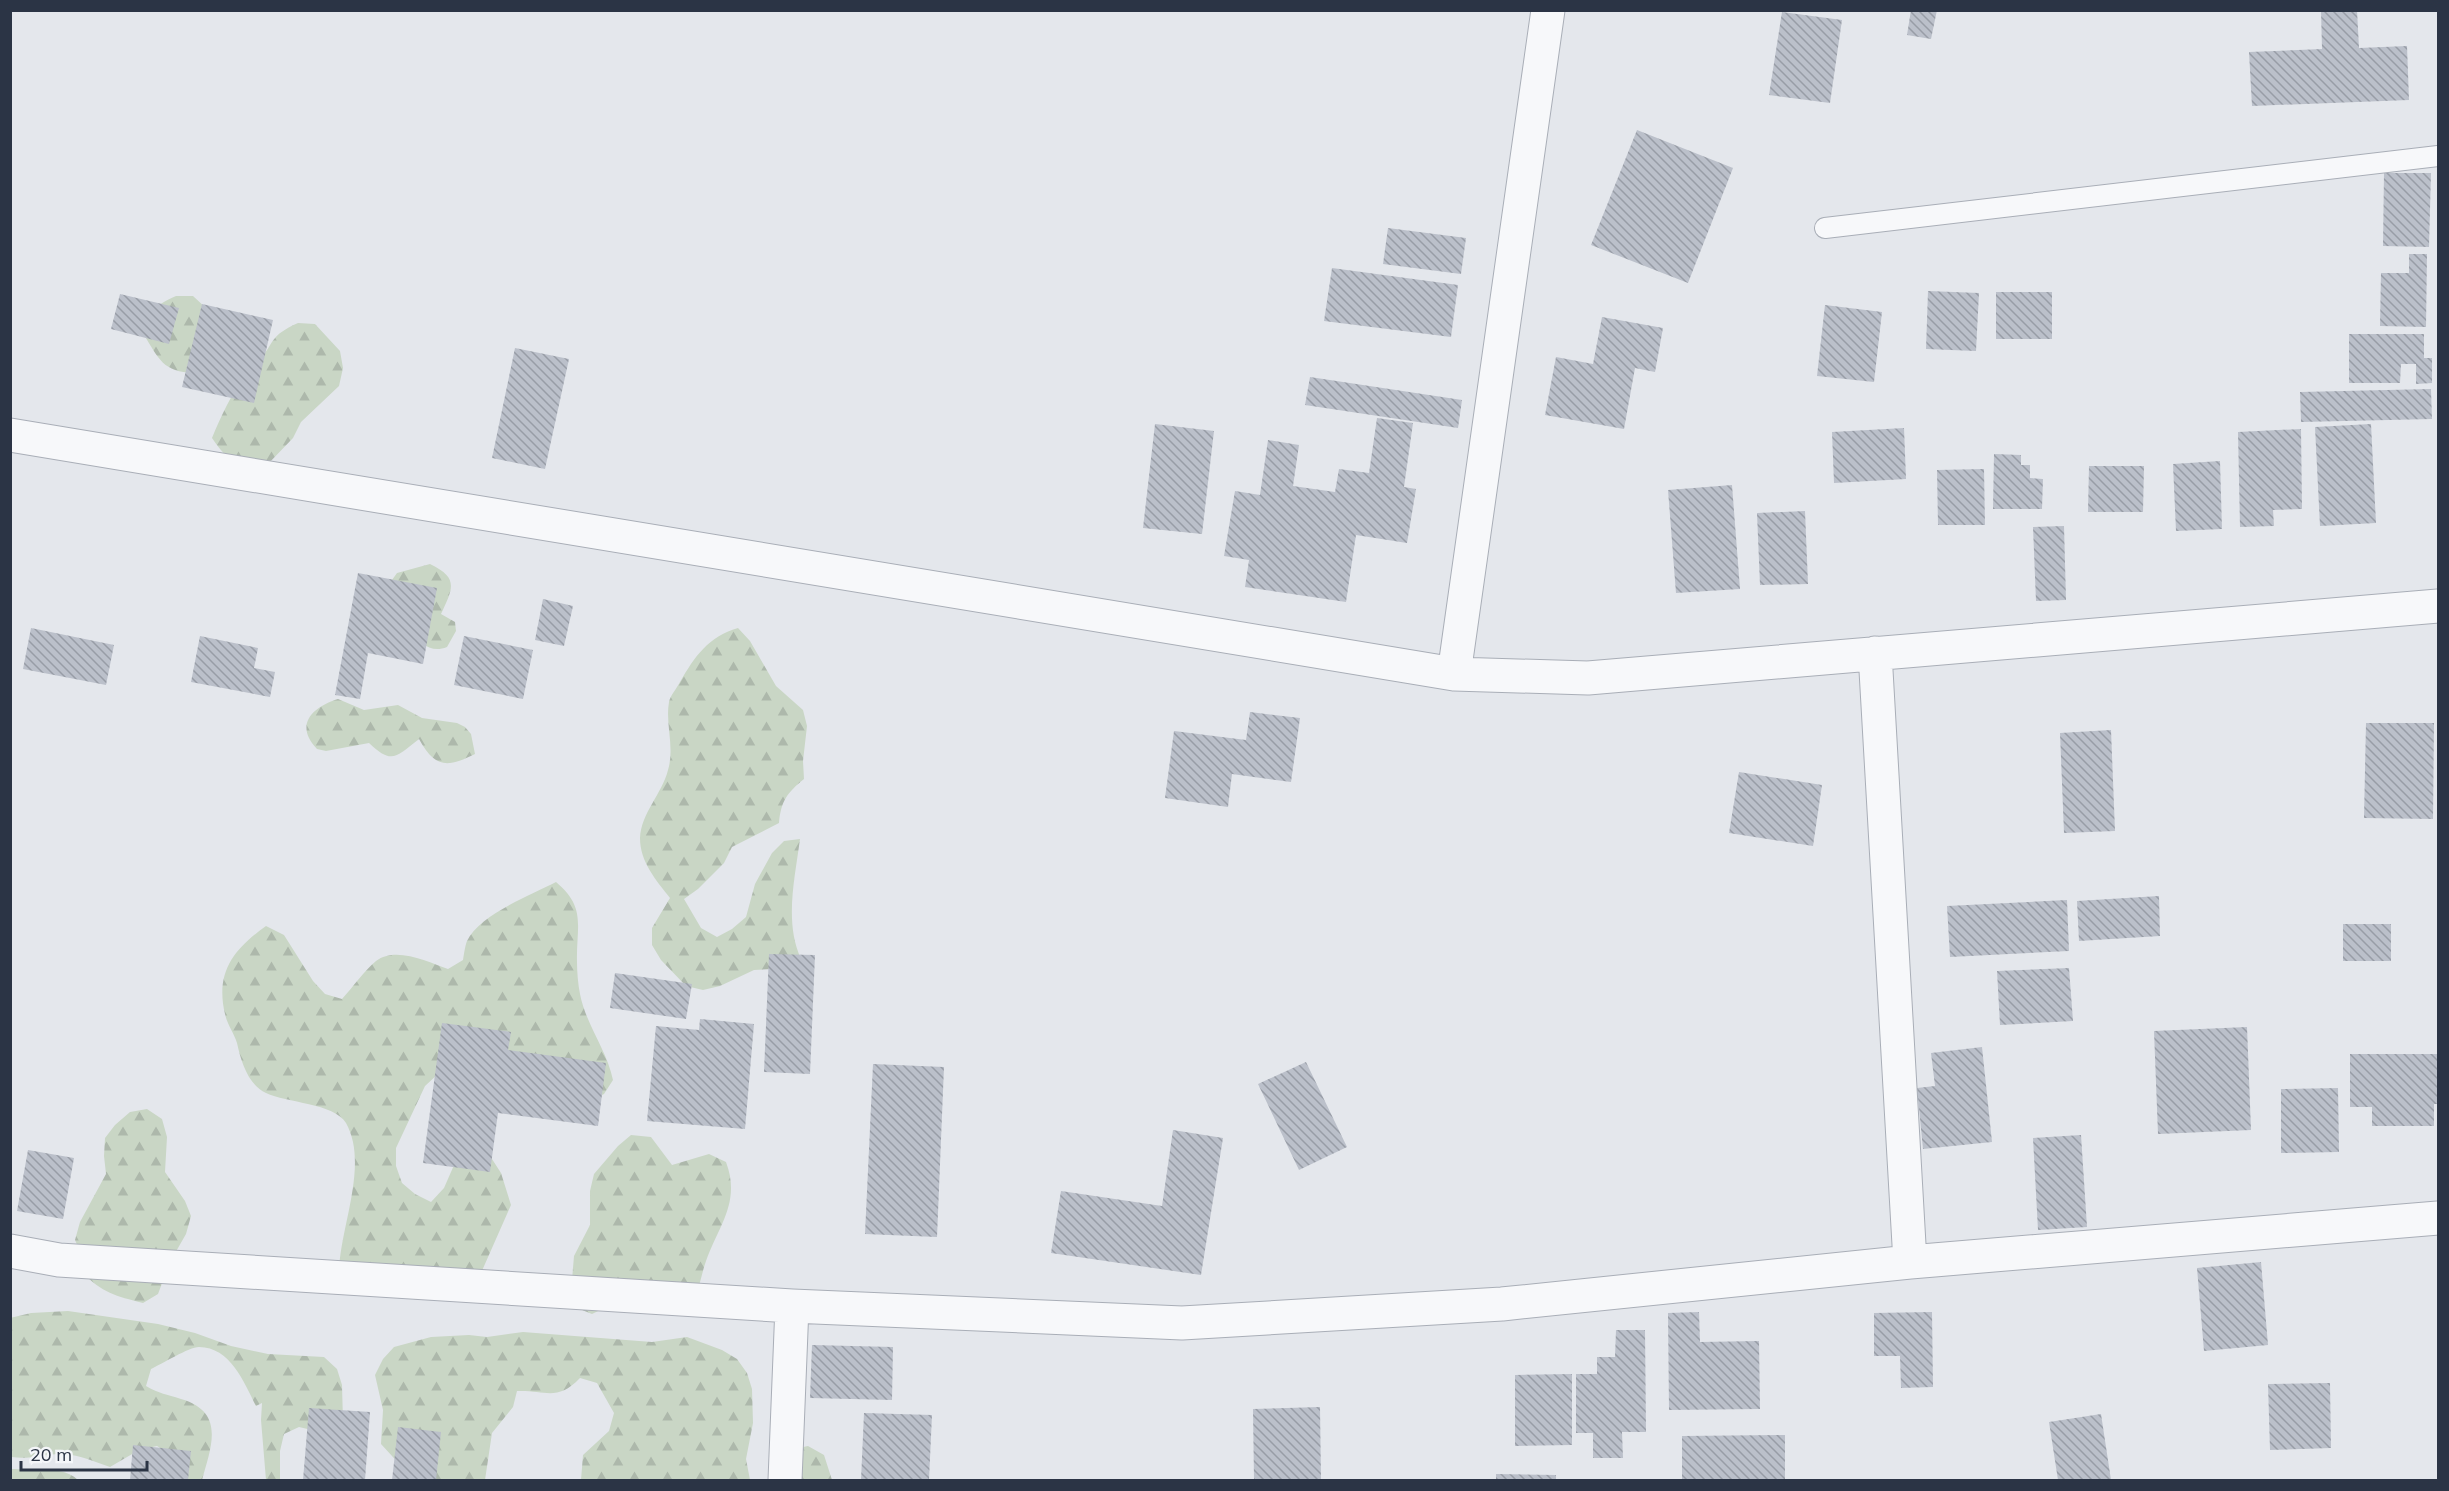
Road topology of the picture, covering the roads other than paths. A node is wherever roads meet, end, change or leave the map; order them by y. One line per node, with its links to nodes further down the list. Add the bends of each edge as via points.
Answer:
1 (1548, 10): 7 (street)
2 (2439, 156): 3 (lane)
3 (1825, 228)
4 (10, 435): 7 (street)
5 (2439, 606): 6 (street)
6 (1875, 653): 7 (street, via 1588,678); 10 (street)
7 (1454, 674)
8 (2439, 1218): 10 (street)
9 (10, 1251): 11 (street, via 59,1260)
10 (1910, 1262): 11 (street, via 1502,1304 1182,1323)
11 (792, 1306): 12 (street)
12 (785, 1480)

